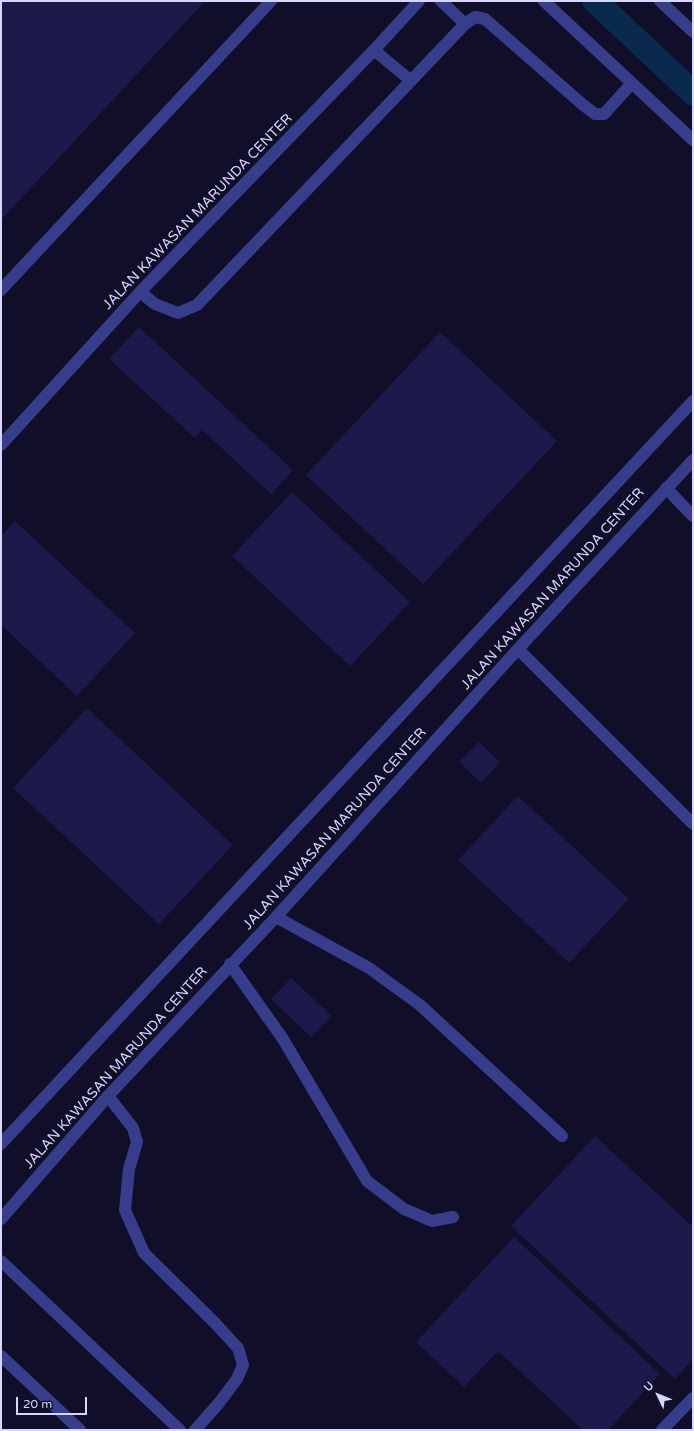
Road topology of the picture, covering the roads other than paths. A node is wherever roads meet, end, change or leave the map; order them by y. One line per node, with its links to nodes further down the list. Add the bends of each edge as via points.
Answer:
1 (271, 1): 12 (lane)
2 (419, 1): 8 (lane, JALAN KAWASAN MARUNDA CENTER)
3 (441, 1): 6 (lane)
4 (544, 1): 10 (lane)
5 (660, 1): 7 (lane)
6 (465, 24): 9 (lane); 10 (lane, via 475,17 484,19 595,114 604,114)
7 (693, 32)
8 (374, 50): 9 (lane); 13 (lane, JALAN KAWASAN MARUNDA CENTER)
9 (411, 81): 13 (lane, via 197,305 178,313 155,304)
10 (632, 83): 11 (lane)
11 (693, 140)
12 (1, 290)
13 (140, 292): 15 (lane, JALAN KAWASAN MARUNDA CENTER)
14 (693, 402): 25 (lane, JALAN KAWASAN MARUNDA CENTER)
15 (1, 445)
16 (693, 460): 17 (lane, JALAN KAWASAN MARUNDA CENTER)
17 (666, 488): 18 (lane); 19 (lane, JALAN KAWASAN MARUNDA CENTER)
18 (693, 516)
19 (518, 649): 20 (lane); 21 (lane, JALAN KAWASAN MARUNDA CENTER)
20 (693, 824)
21 (276, 917): 22 (lane, JALAN KAWASAN MARUNDA CENTER); 24 (lane, via 369,968 420,1005)
22 (230, 964): 23 (lane, JALAN KAWASAN MARUNDA CENTER); 26 (lane, via 283,1039 367,1181 404,1209 432,1221)
23 (108, 1096): 27 (lane, JALAN KAWASAN MARUNDA CENTER); 33 (lane, via 133,1128 137,1142 129,1169 125,1210 144,1252 238,1348 243,1365 237,1379)
24 (562, 1136)
25 (1, 1144)
26 (453, 1217)
27 (1, 1219)
28 (1, 1261): 32 (lane)
29 (1, 1356): 31 (lane)
30 (693, 1398): 34 (lane)
31 (80, 1430)
32 (180, 1430)
33 (195, 1430)
34 (662, 1430)

